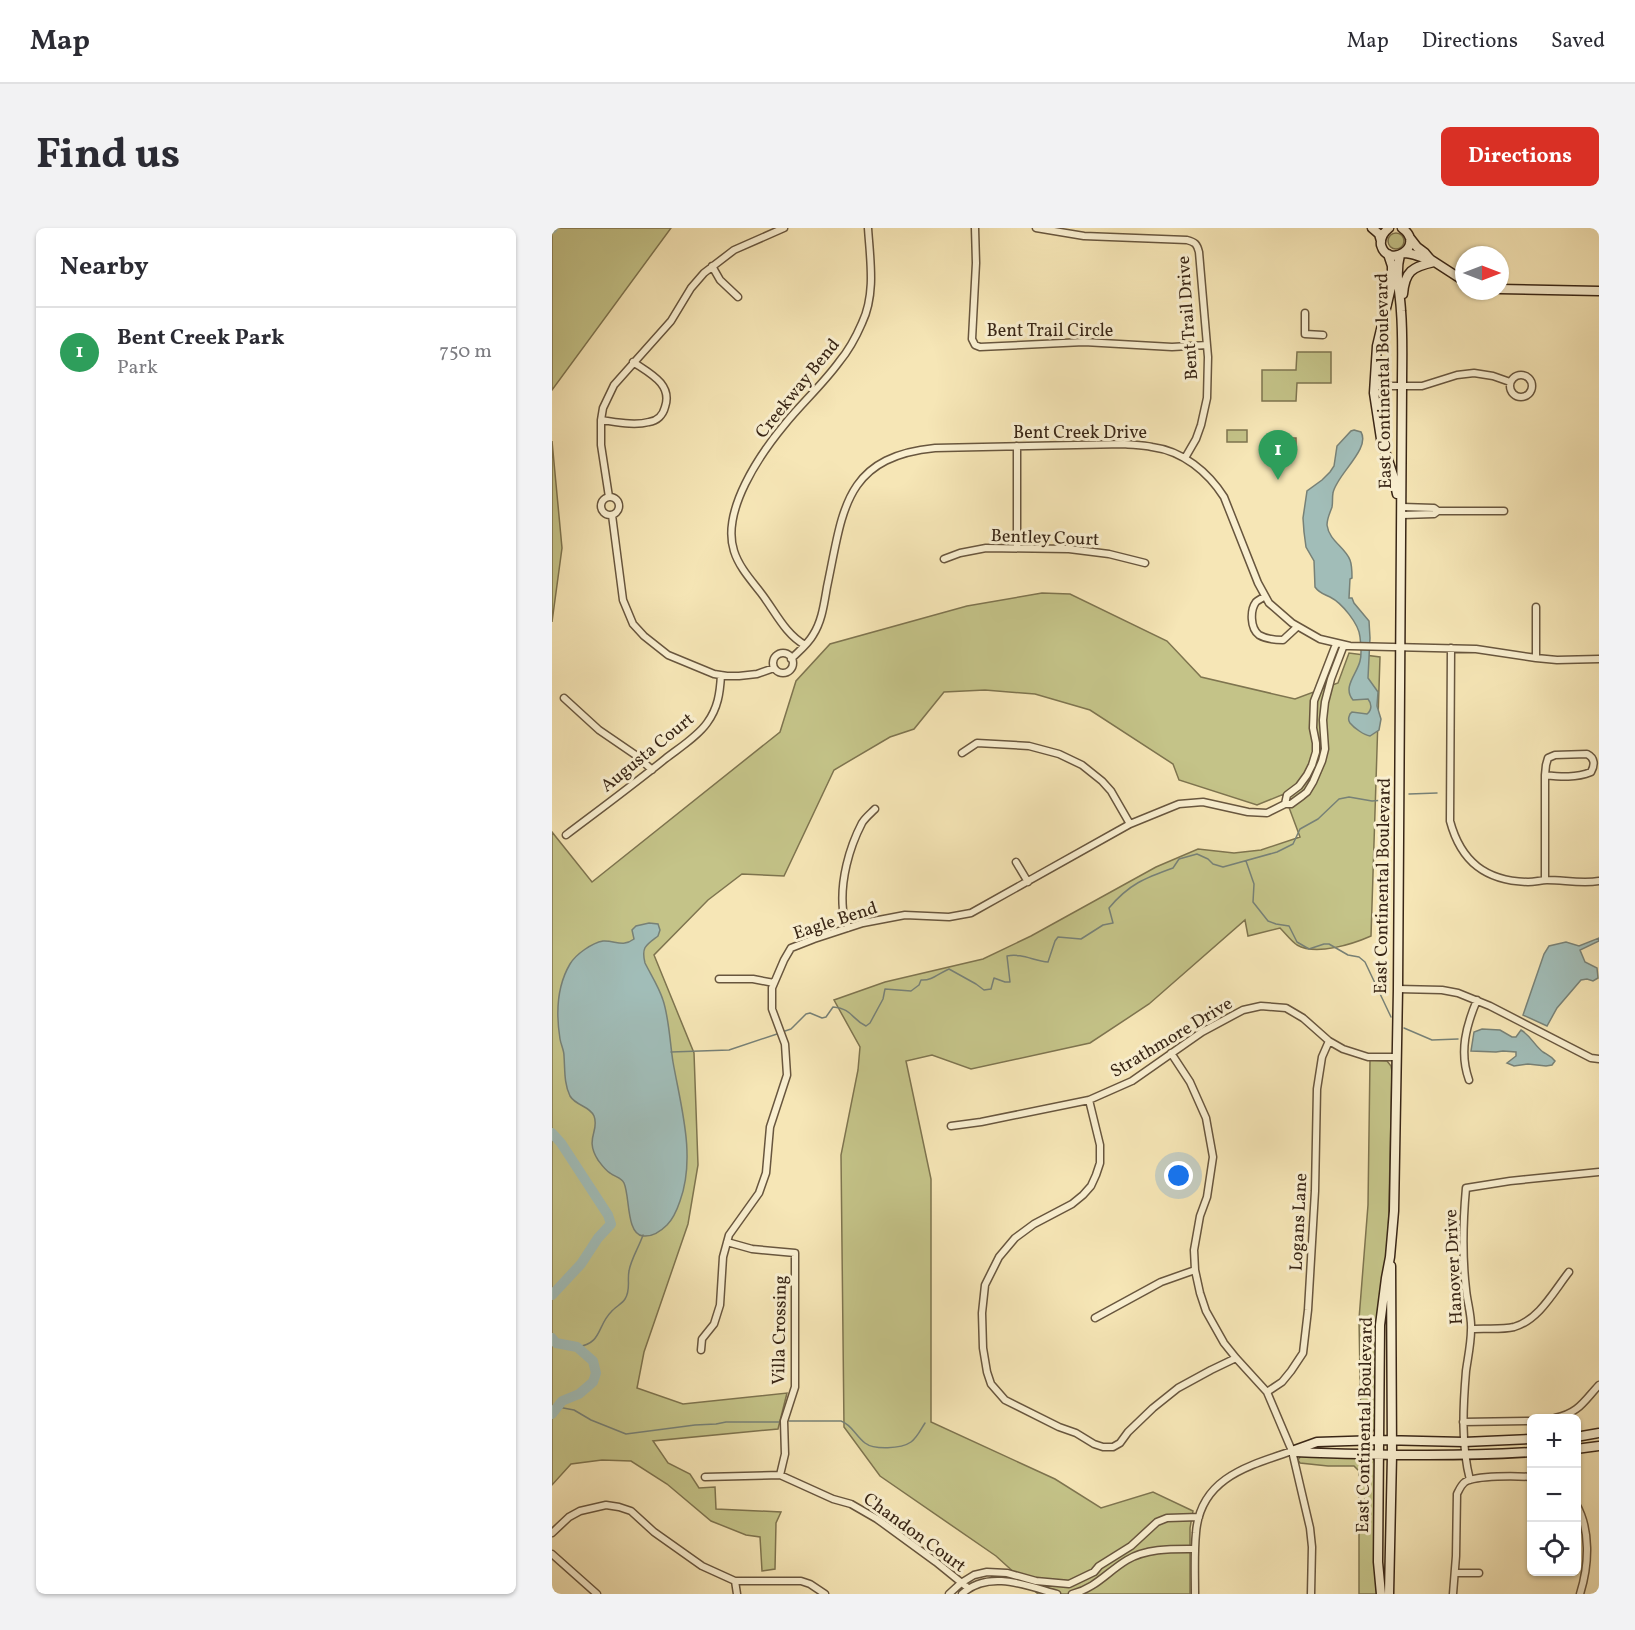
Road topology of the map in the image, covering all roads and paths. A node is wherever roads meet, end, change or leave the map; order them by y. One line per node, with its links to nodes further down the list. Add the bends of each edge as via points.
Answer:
1 (784, 228): 12 (street, via 734,250)
2 (868, 228): 39 (street, Creekway Bend, via 870,291 864,320 838,364 785,423 758,462 738,499 732,521 734,551 743,569 791,635)
3 (975, 228): 20 (street, Bent Trail Circle, via 975,345)
4 (1036, 228): 20 (street, Bent Trail Drive, via 1084,236 1186,240 1196,244)
5 (1372, 228): 8 (main road)
6 (1389, 228): 8 (main road)
7 (1406, 231): 10 (main road, East Continental Boulevard, via 1409,247); 11 (main road)
8 (1381, 241): 9 (main road)
9 (1388, 254): 10 (main road); 23 (main road, via 1392,283 1377,346)
10 (1402, 254): 11 (main road, via 1412,253); 17 (main road, East Continental Boulevard, via 1398,265)
11 (1432, 261): 13 (main road); 17 (main road, via 1408,273)
12 (712, 266): 16 (street); 21 (street, via 691,288 667,326)
13 (1455, 275)
14 (1509, 289): 15 (main road)
15 (1599, 291)
16 (738, 297)
17 (1401, 310): 24 (main road, East Continental Boulevard)
18 (1305, 314): 19 (street, via 1305,334)
19 (1323, 335)
20 (1207, 345): 27 (street, Bent Trail Drive, via 1204,413)
21 (633, 362): 25 (street, via 608,394); 25 (street, via 665,387 668,394 663,412 645,423)
22 (1510, 382): 24 (street, via 1474,373 1422,386)
23 (1374, 386): 24 (street); 29 (main road, via 1381,440)
24 (1402, 386): 29 (main road, East Continental Boulevard)
25 (601, 420): 28 (street)
26 (1017, 446): 27 (street, Bent Creek Drive, via 1124,444 1168,450); 32 (street); 39 (street, Bent Creek Drive, via 915,450 883,462 864,476 844,512 820,620)
27 (1185, 459): 35 (street, Bent Creek Drive, via 1200,468 1224,497)
28 (609, 497): 31 (street, via 619,504); 31 (street, via 603,500 601,508)
29 (1402, 511): 30 (street, East Continental Boulevard); 40 (main road, East Continental Boulevard)
30 (1504, 511)
31 (612, 515): 46 (street, via 623,600 633,624 669,655)
32 (1017, 548): 33 (street, Bentley Court, via 986,548); 34 (street, Bentley Court, via 1069,549)
33 (944, 559)
34 (1145, 563)
35 (1265, 596): 37 (street, Bent Creek Drive, via 1280,615); 37 (street, via 1252,611 1252,624 1259,635 1283,639)
36 (1536, 607): 43 (street)
37 (1297, 627): 38 (street, Bent Creek Drive)
38 (1340, 644): 40 (street, Bent Creek Drive); 51 (street, via 1314,701 1316,752 1312,765 1299,786 1287,795); 51 (street, Eagle Bend, via 1327,692 1324,749 1318,771 1307,792)
39 (805, 645): 42 (street, Bent Creek Drive)
40 (1401, 647): 41 (street, Bent Creek Drive); 62 (main road, East Continental Boulevard)
41 (1450, 648): 43 (street, Bent Creek Drive); 56 (street, via 1450,821 1456,841 1471,862 1491,875 1530,882)
42 (791, 658): 45 (street, via 779,654 774,659); 45 (street, via 792,665 786,673)
43 (1536, 658): 44 (street, Bent Creek Drive)
44 (1599, 659)
45 (774, 668): 46 (street, via 757,674)
46 (721, 675): 49 (street, Augusta Court, via 719,697 706,725)
47 (564, 698): 49 (street)
48 (962, 753): 53 (street, via 977,743 1029,746 1059,754 1102,781)
49 (652, 770): 54 (street, Augusta Court)
50 (1545, 775): 50 (street, via 1548,758 1555,755 1587,754 1594,762 1591,772 1584,775); 56 (street)
51 (1285, 804): 53 (street, Eagle Bend, via 1267,813 1203,802 1179,804)
52 (875, 809): 59 (street, via 863,821 845,873 843,911)
53 (1130, 824): 58 (street, Eagle Bend)
54 (566, 835)
55 (1016, 862): 58 (street)
56 (1545, 880): 57 (street)
57 (1599, 881)
58 (1028, 882): 59 (street, Eagle Bend, via 971,913 949,917 905,915)
59 (849, 928): 61 (street, Eagle Bend, via 791,948)
60 (719, 979): 61 (street, via 733,977)
61 (774, 983): 72 (street, Eagle Bend, via 772,1009 785,1044 787,1075 770,1127 766,1173 759,1193)
62 (1398, 989): 63 (street, via 1442,990); 66 (main road, East Continental Boulevard)
63 (1477, 1000): 67 (street, via 1591,1059); 68 (street, via 1464,1046)
64 (1329, 1041): 65 (street, Strathmore Drive, via 1286,1008 1261,1006 1243,1010); 66 (street, Strathmore Drive, via 1368,1057); 81 (street, Logans Lane, via 1317,1089 1315,1191 1303,1353 1282,1382)
65 (1171, 1053): 69 (street, Strathmore Drive, via 1132,1081); 74 (street, via 1199,1100 1213,1157 1194,1250)
66 (1396, 1057): 73 (main road, East Continental Boulevard)
67 (1599, 1059)
68 (1469, 1080)
69 (1089, 1100): 70 (street, Strathmore Drive); 79 (street, via 1100,1145 1100,1163 1091,1186 1072,1204 1015,1238 999,1257 986,1285 983,1348 991,1384 1005,1400 1094,1444 1113,1447 1178,1388)
70 (951, 1126)
71 (1599, 1172): 77 (street, Hanover Drive, via 1466,1188 1464,1258)
72 (727, 1242): 78 (street, Eagle Bend, via 720,1305); 98 (street, Villa Crossing, via 795,1253 795,1387 784,1421 785,1454)
73 (1390, 1257): 88 (main road, East Continental Boulevard, via 1380,1325); 89 (main road, East Continental Boulevard)
74 (1195, 1270): 76 (street, via 1161,1282); 79 (street, via 1206,1311)
75 (1569, 1272): 77 (street, via 1523,1324)
76 (1095, 1318)
77 (1472, 1329): 84 (street, Hanover Drive)
78 (700, 1350)
79 (1236, 1358): 81 (street)
80 (1599, 1384): 82 (street)
81 (1267, 1392): 93 (street)
82 (1570, 1414)
83 (1527, 1421): 84 (street)
84 (1463, 1422): 90 (street, Hanover Drive)
85 (1599, 1433): 86 (main road)
86 (1581, 1436)
87 (1527, 1439): 90 (main road)
88 (1380, 1440): 89 (main road); 93 (main road, via 1317,1442); 96 (main road, East Continental Boulevard)
89 (1392, 1440): 90 (main road); 97 (main road, East Continental Boulevard)
90 (1464, 1442): 95 (street, Hanover Drive)
91 (1599, 1446): 92 (main road)
92 (1581, 1448)
93 (1292, 1452): 96 (main road); 103 (street, via 1231,1475 1212,1490); 120 (street, via 1310,1528)
94 (1527, 1452): 95 (main road)
95 (1464, 1454): 97 (main road); 101 (street, Hanover Drive)
96 (1380, 1455): 97 (main road); 121 (main road, East Continental Boulevard)
97 (1392, 1455): 122 (main road, East Continental Boulevard)
98 (780, 1475): 99 (street, Chandon Court); 110 (street, Chandon Court, via 861,1509)
99 (705, 1477)
100 (1527, 1478): 101 (street)
101 (1470, 1480): 107 (street, via 1457,1494)
102 (1581, 1515): 124 (street, via 1587,1548)
103 (1199, 1517): 105 (street); 110 (street, via 1158,1522 1094,1572 1069,1584 987,1572)
104 (552, 1533): 109 (street, via 580,1511 619,1506 702,1566)
105 (1195, 1549): 118 (street, via 1136,1555 1106,1573 1096,1584); 119 (street)
106 (552, 1554): 112 (street)
107 (1455, 1573): 108 (street); 123 (street)
108 (1479, 1573)
109 (735, 1581): 113 (street); 114 (street, via 801,1581)
110 (961, 1583): 111 (street, Chandon Court); 115 (street)
111 (968, 1588): 116 (street); 117 (street, via 1010,1581)
112 (597, 1594)
113 (737, 1594)
114 (825, 1594)
115 (949, 1594)
116 (962, 1594)
117 (1057, 1594)
118 (1072, 1594)
119 (1194, 1594)
120 (1311, 1594)
121 (1381, 1594)
122 (1389, 1594)
123 (1453, 1594)
124 (1580, 1594)

